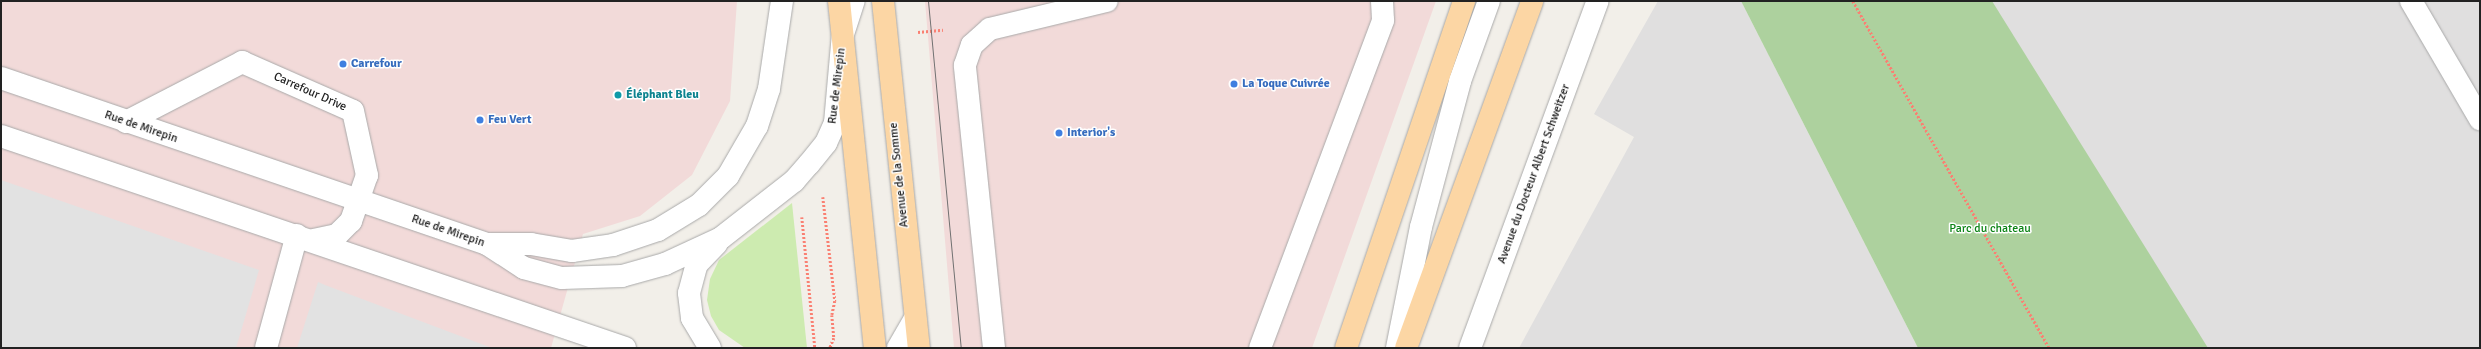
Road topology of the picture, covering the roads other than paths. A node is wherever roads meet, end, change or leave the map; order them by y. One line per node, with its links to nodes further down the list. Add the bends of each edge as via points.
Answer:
1 (782, 1): 20 (street, via 769,89 757,126 728,176 699,205 658,230 613,245 572,251 531,244)
2 (839, 1): 12 (main road)
3 (854, 1): 12 (street, Rue de Mirepin)
4 (883, 1): 21 (main road, Avenue de la Somme)
5 (1106, 1): 28 (street, via 990,29 972,45 965,65)
6 (1382, 1): 29 (street, via 1383,20)
7 (1464, 1): 30 (main road)
8 (1489, 1): 31 (street, via 1460,81 1421,227)
9 (1532, 1): 32 (main road)
10 (1598, 1): 33 (street, Avenue du Docteur Albert Schweitzer)
11 (2412, 1): 14 (street)
12 (843, 34): 19 (street, Rue de Mirepin, via 835,123 826,143 794,181); 25 (main road)
13 (1, 78): 15 (street, Rue de Mirepin)
14 (2480, 119)
15 (126, 122): 17 (street, Rue de Mirepin); 17 (street, Carrefour Drive, via 242,62 353,111 367,175)
16 (1, 136): 18 (street)
17 (359, 201): 18 (street, Carrefour Drive, via 351,221 337,235); 20 (street, Rue de Mirepin)
18 (305, 238): 22 (street); 23 (street)
19 (721, 238): 20 (street, Rue de Mirepin, via 665,264 622,276 593,279 562,278 524,268); 24 (street, via 697,264 689,293 692,318)
20 (486, 244)
21 (915, 318): 26 (street); 27 (main road, Avenue de la Somme)
22 (266, 348)
23 (625, 348)
24 (710, 348)
25 (875, 348)
26 (898, 348)
27 (920, 348)
28 (994, 348)
29 (1260, 348)
30 (1346, 348)
31 (1397, 348)
32 (1406, 348)
33 (1470, 348)

